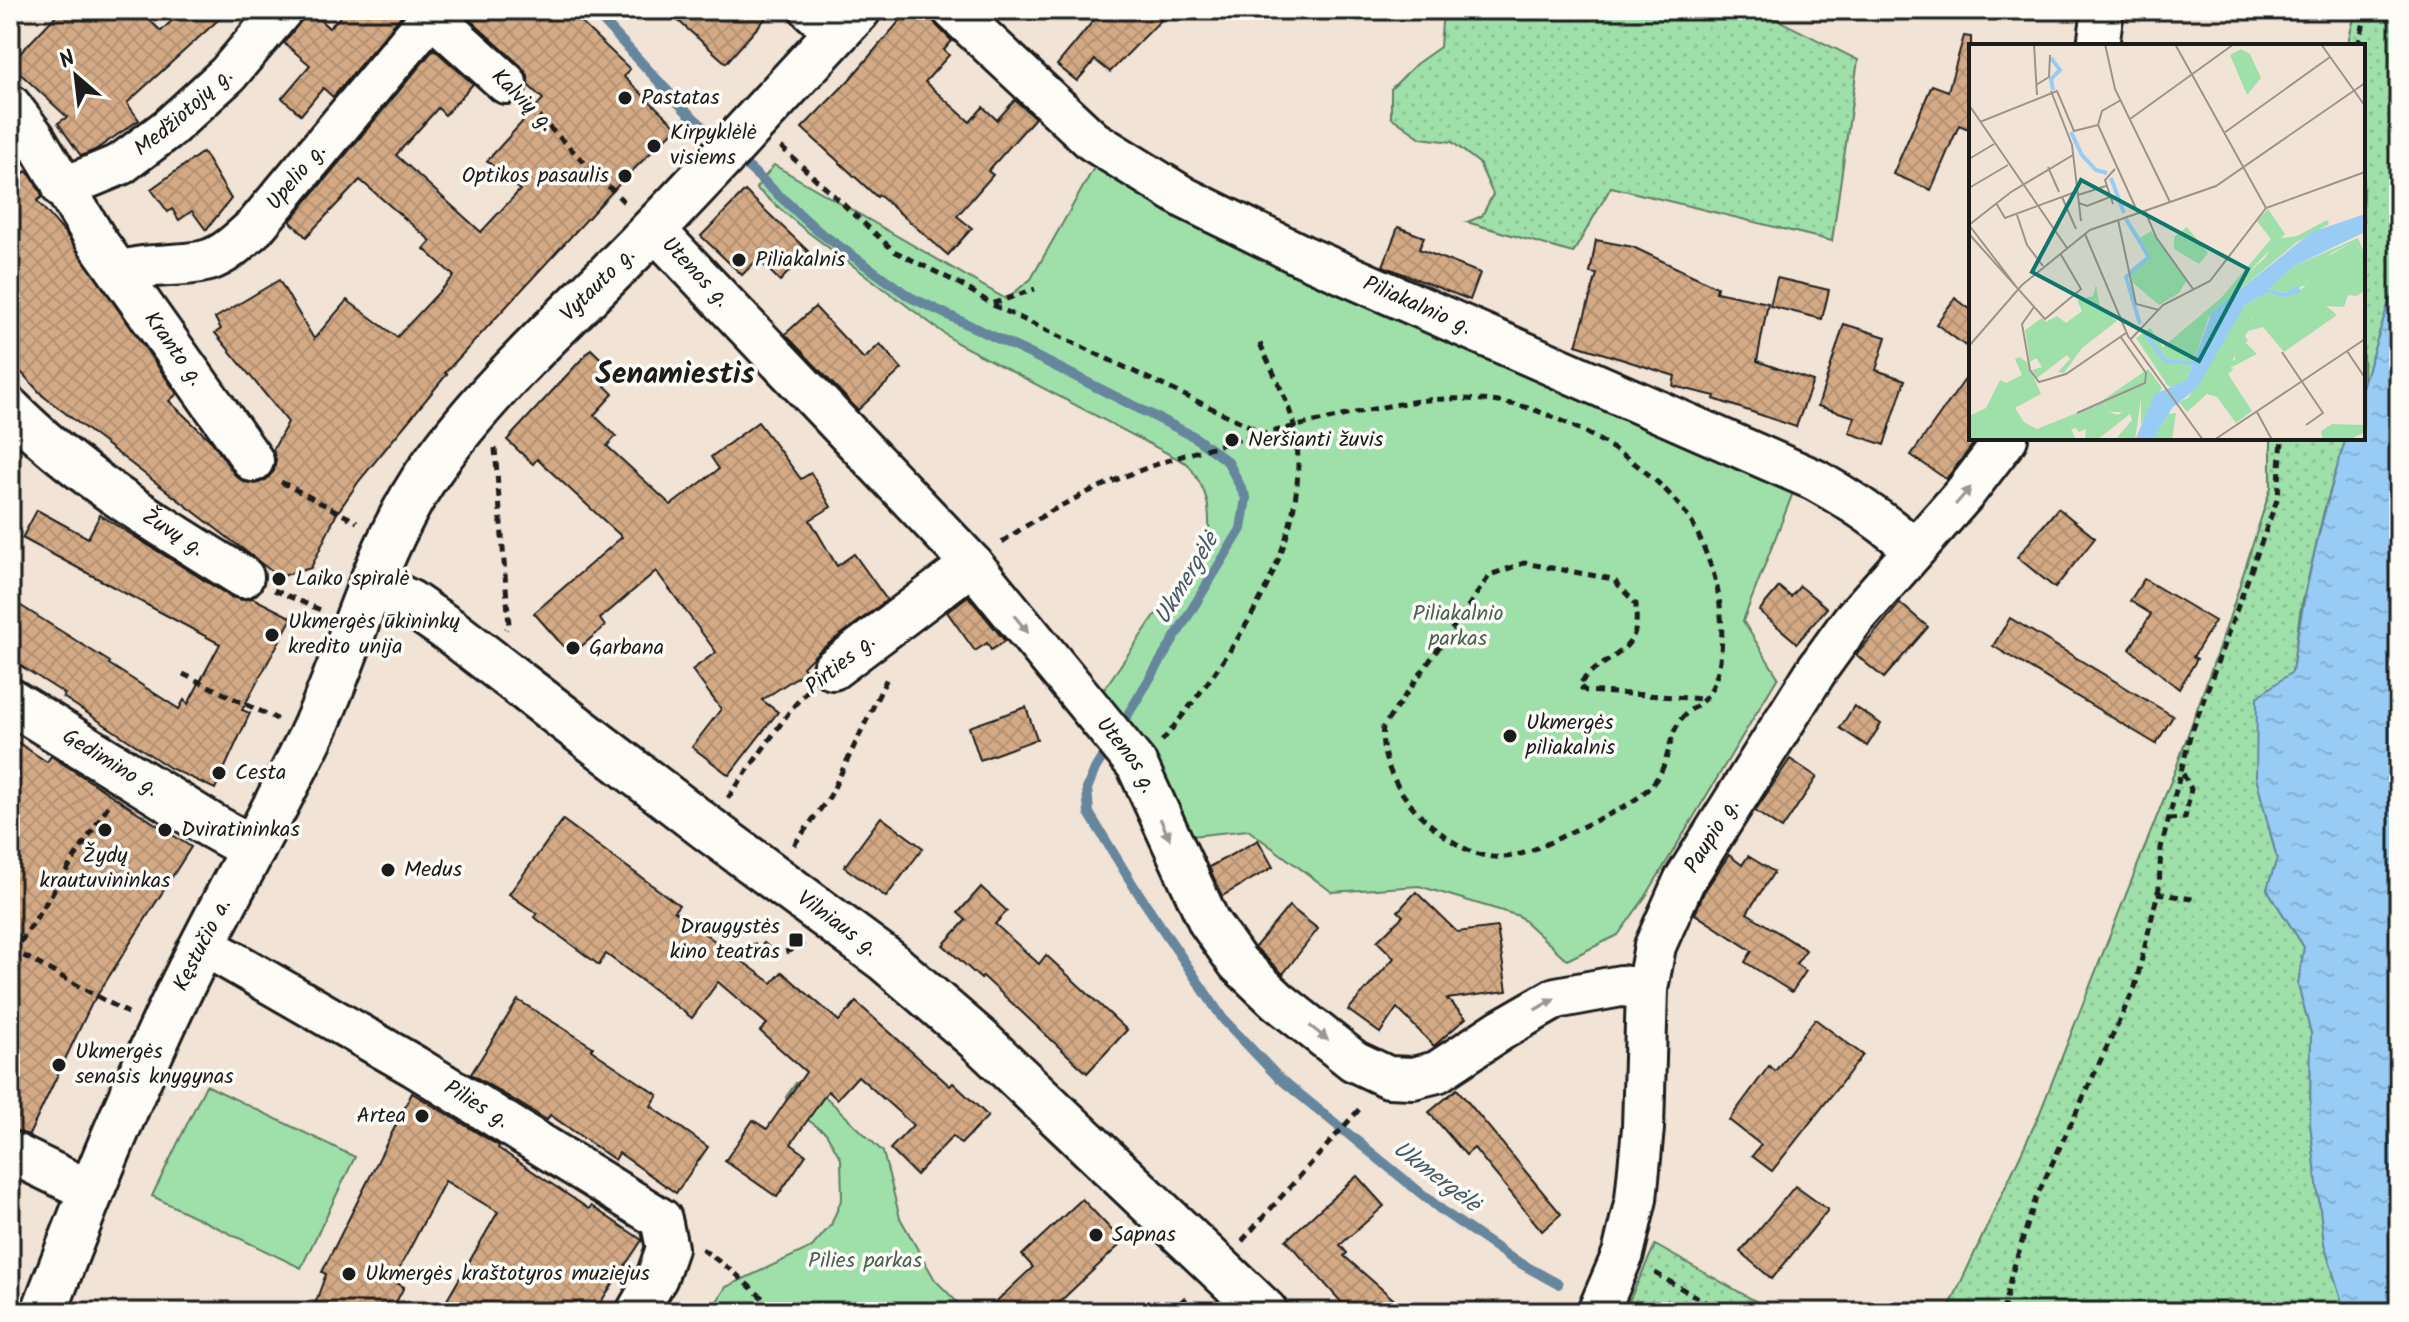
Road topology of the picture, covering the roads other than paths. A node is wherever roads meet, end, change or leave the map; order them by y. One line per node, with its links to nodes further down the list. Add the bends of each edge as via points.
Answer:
1 (282, 10): 10 (street, Medžiotojų g., via 228,74 169,128 121,164)
2 (953, 10): 16 (street, Piliakalnio g., via 1093,141 1185,198 1301,255 1815,480 1857,503)
3 (2103, 10): 6 (street)
4 (428, 13): 7 (street, Kalvių g.); 12 (street, Upelio g., via 255,227 208,260)
5 (835, 18): 11 (main road, Vytauto g., via 751,125)
6 (2098, 44)
7 (506, 83)
8 (10, 105): 9 (street, Kranto g.)
9 (22, 147): 10 (street, Kranto g.)
10 (63, 188): 12 (street, Kranto g.)
11 (654, 229): 17 (street, Utenos g.); 19 (main road, Vytauto g., via 491,395 433,465 389,540)
12 (120, 272): 15 (street, Kranto g.)
13 (10, 408): 18 (street, Žuvų g., via 43,441 120,500)
14 (2005, 440): 16 (street, Paupio g., one-way to 14)
15 (253, 461)
16 (1914, 549): 24 (street, Paupio g., via 1818,668 1684,881 1655,946)
17 (972, 564): 20 (street, Pirties g.); 24 (street, Utenos g., one-way to 24, via 1134,762 1209,922 1238,963 1354,1061 1388,1077 1413,1078 1437,1072 1556,998 1621,986)
18 (243, 577)
19 (373, 584): 22 (main road, Kęstučio a., via 311,736); 29 (main road, Vilniaus g., via 410,603 485,657 886,960 979,1040)
20 (833, 669)
21 (10, 701): 22 (main road, Gedimino g.)
22 (253, 849): 23 (main road, Kęstučio a.)
23 (202, 944): 26 (main road, Kęstučio a.); 28 (street, Pilies g., via 414,1066 661,1219 667,1248)
24 (1647, 989): 30 (street, Paupio g., via 1636,1199 1623,1254)
25 (10, 1152): 26 (street)
26 (90, 1191): 27 (main road, Kęstučio a.)
27 (44, 1312)
28 (637, 1312)
29 (1265, 1312)
30 (1598, 1312)

